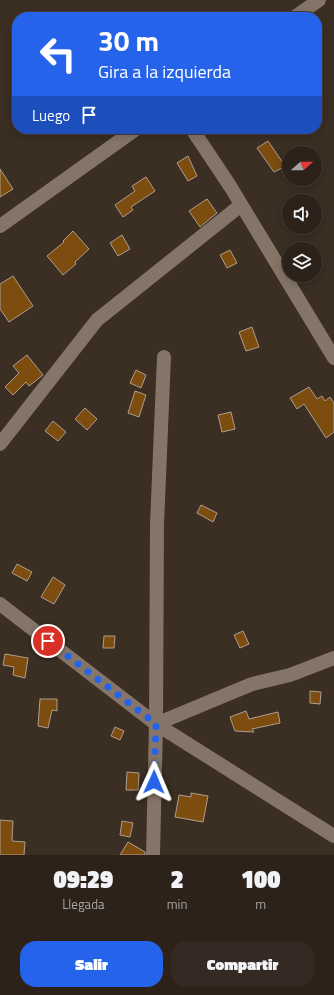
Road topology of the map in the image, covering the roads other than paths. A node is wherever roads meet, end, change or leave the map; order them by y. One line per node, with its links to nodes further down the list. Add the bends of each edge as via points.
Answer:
1 (319, 0): 2 (street)
2 (302, 12)
3 (129, 134): 6 (street)
4 (195, 134): 5 (street)
5 (241, 205): 8 (street); 9 (street, via 97,320)
6 (0, 226)
7 (164, 357): 12 (street, via 157,524)
8 (334, 358)
9 (0, 444)
10 (0, 604): 12 (street)
11 (334, 658): 12 (street, via 290,675 252,684)
12 (156, 724): 13 (street); 14 (street)
13 (334, 836)
14 (152, 855)

